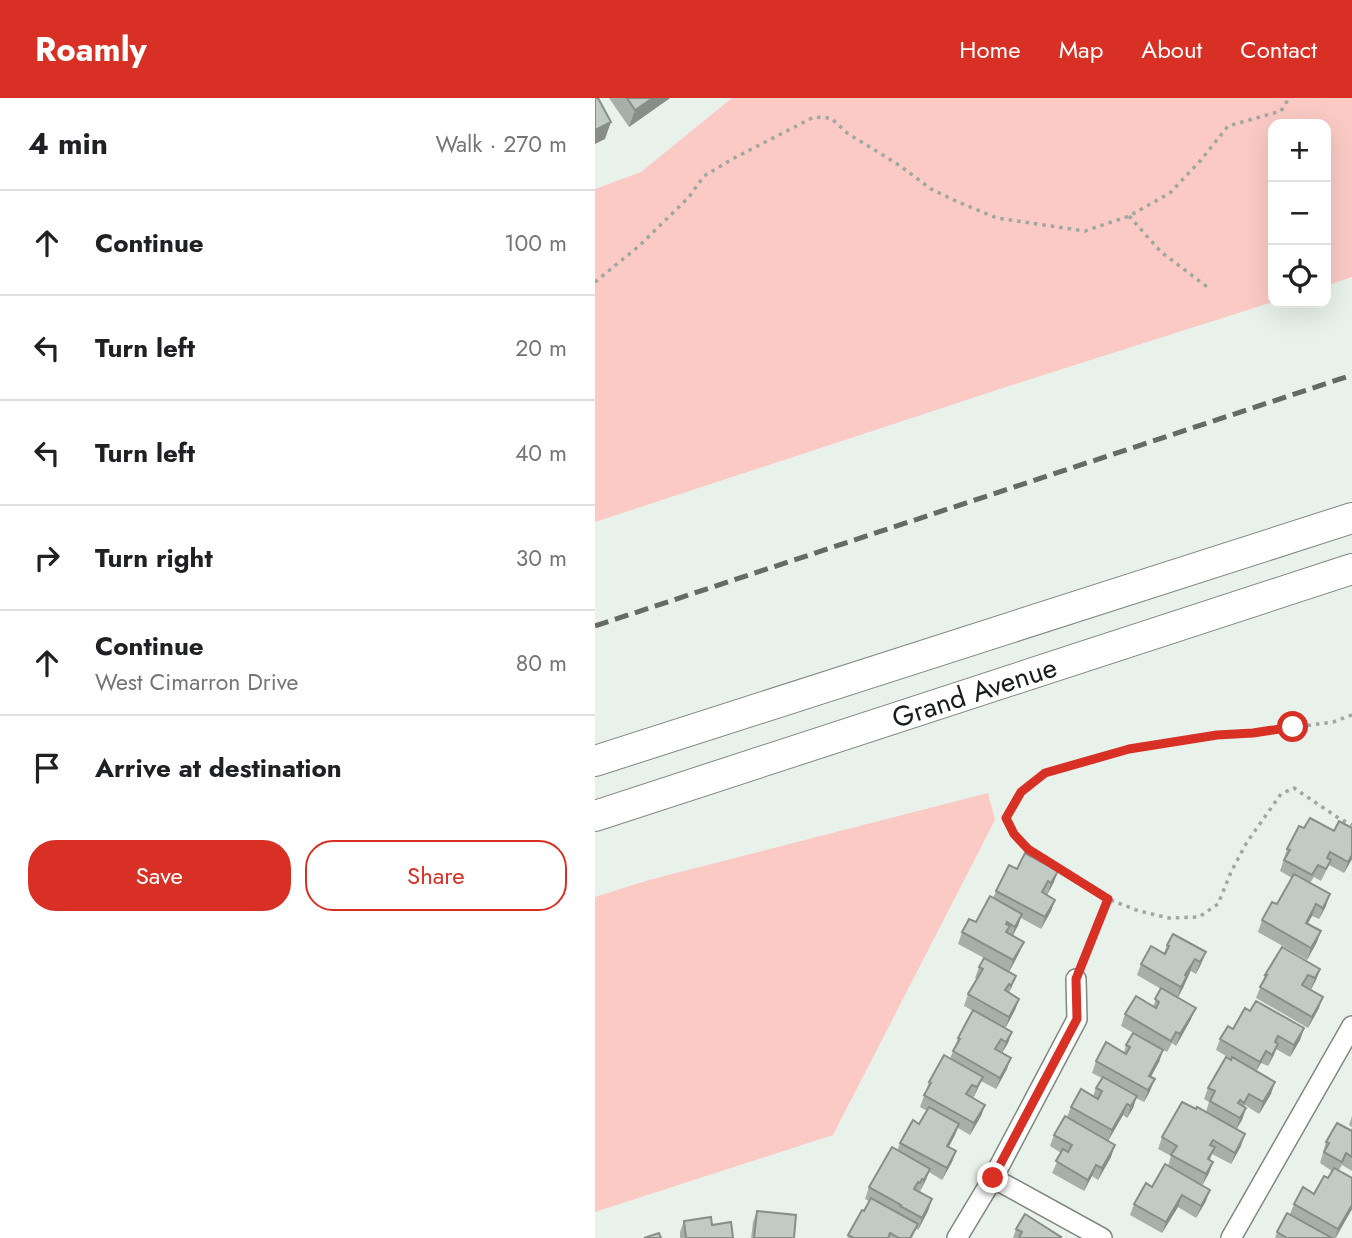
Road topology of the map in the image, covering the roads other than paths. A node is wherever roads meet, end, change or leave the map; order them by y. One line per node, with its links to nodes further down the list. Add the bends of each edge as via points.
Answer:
1 (1352, 518): 3 (highway, Grand Avenue)
2 (1352, 569): 4 (highway, Grand Avenue)
3 (595, 761)
4 (595, 816)
5 (1076, 979): 7 (street, via 1077,1019)
6 (1352, 1026): 10 (street)
7 (993, 1178): 8 (street); 9 (street)
8 (957, 1238)
9 (1102, 1238)
10 (1231, 1238)

